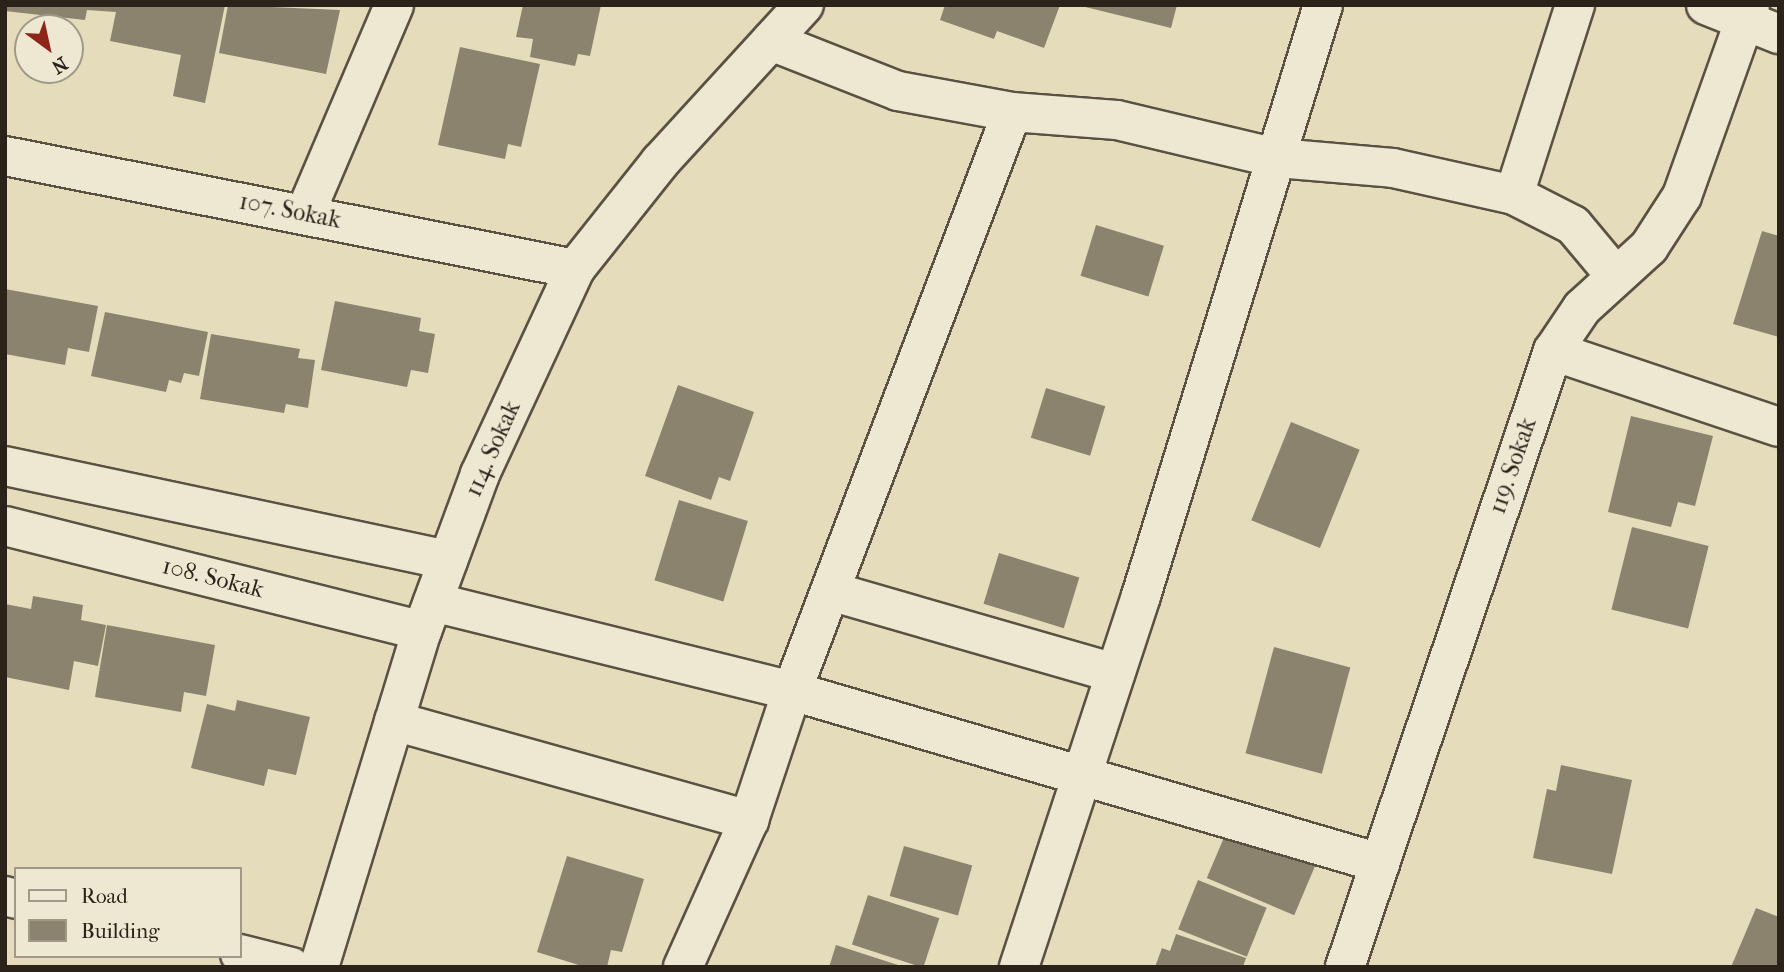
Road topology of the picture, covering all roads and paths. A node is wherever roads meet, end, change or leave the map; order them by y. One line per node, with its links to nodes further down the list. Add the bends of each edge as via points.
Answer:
1 (394, 5): 13 (street)
2 (804, 5): 8 (street, 114. Sokak)
3 (1324, 5): 11 (street)
4 (1575, 5): 12 (street)
5 (1706, 5): 6 (street)
6 (1747, 12): 7 (street); 15 (street, 119. Sokak, via 1682,196 1649,247)
7 (1779, 34)
8 (771, 41): 9 (street, via 898,91); 14 (street, 114. Sokak, via 660,162)
9 (1012, 112): 11 (street, via 1117,121); 21 (street)
10 (5, 156): 13 (street, 107. Sokak)
11 (1276, 158): 12 (street, via 1393,168); 23 (street)
12 (1514, 195): 15 (street, via 1573,225)
13 (305, 214): 14 (street, 107. Sokak)
14 (575, 269): 20 (street, 114. Sokak, via 480,474)
15 (1614, 274): 16 (street, 119. Sokak, via 1582,308)
16 (1553, 351): 17 (street); 28 (street, 119. Sokak)
17 (1779, 427)
18 (5, 466): 20 (street)
19 (5, 526): 22 (street, 108. Sokak)
20 (448, 560): 22 (street, 114. Sokak)
21 (830, 590): 23 (street); 24 (street)
22 (427, 616): 24 (street, 108. Sokak); 25 (street, 114. Sokak)
23 (1115, 673): 26 (street)
24 (792, 691): 26 (street, 108. Sokak); 27 (street)
25 (394, 720): 27 (street); 31 (street, 114. Sokak)
26 (1082, 775): 28 (street, 108. Sokak); 33 (street)
27 (749, 820): 32 (street)
28 (1380, 863): 34 (street, 119. Sokak)
29 (242, 955): 30 (street)
30 (291, 967)
31 (319, 967)
32 (683, 967)
33 (1019, 967)
34 (1345, 967)

